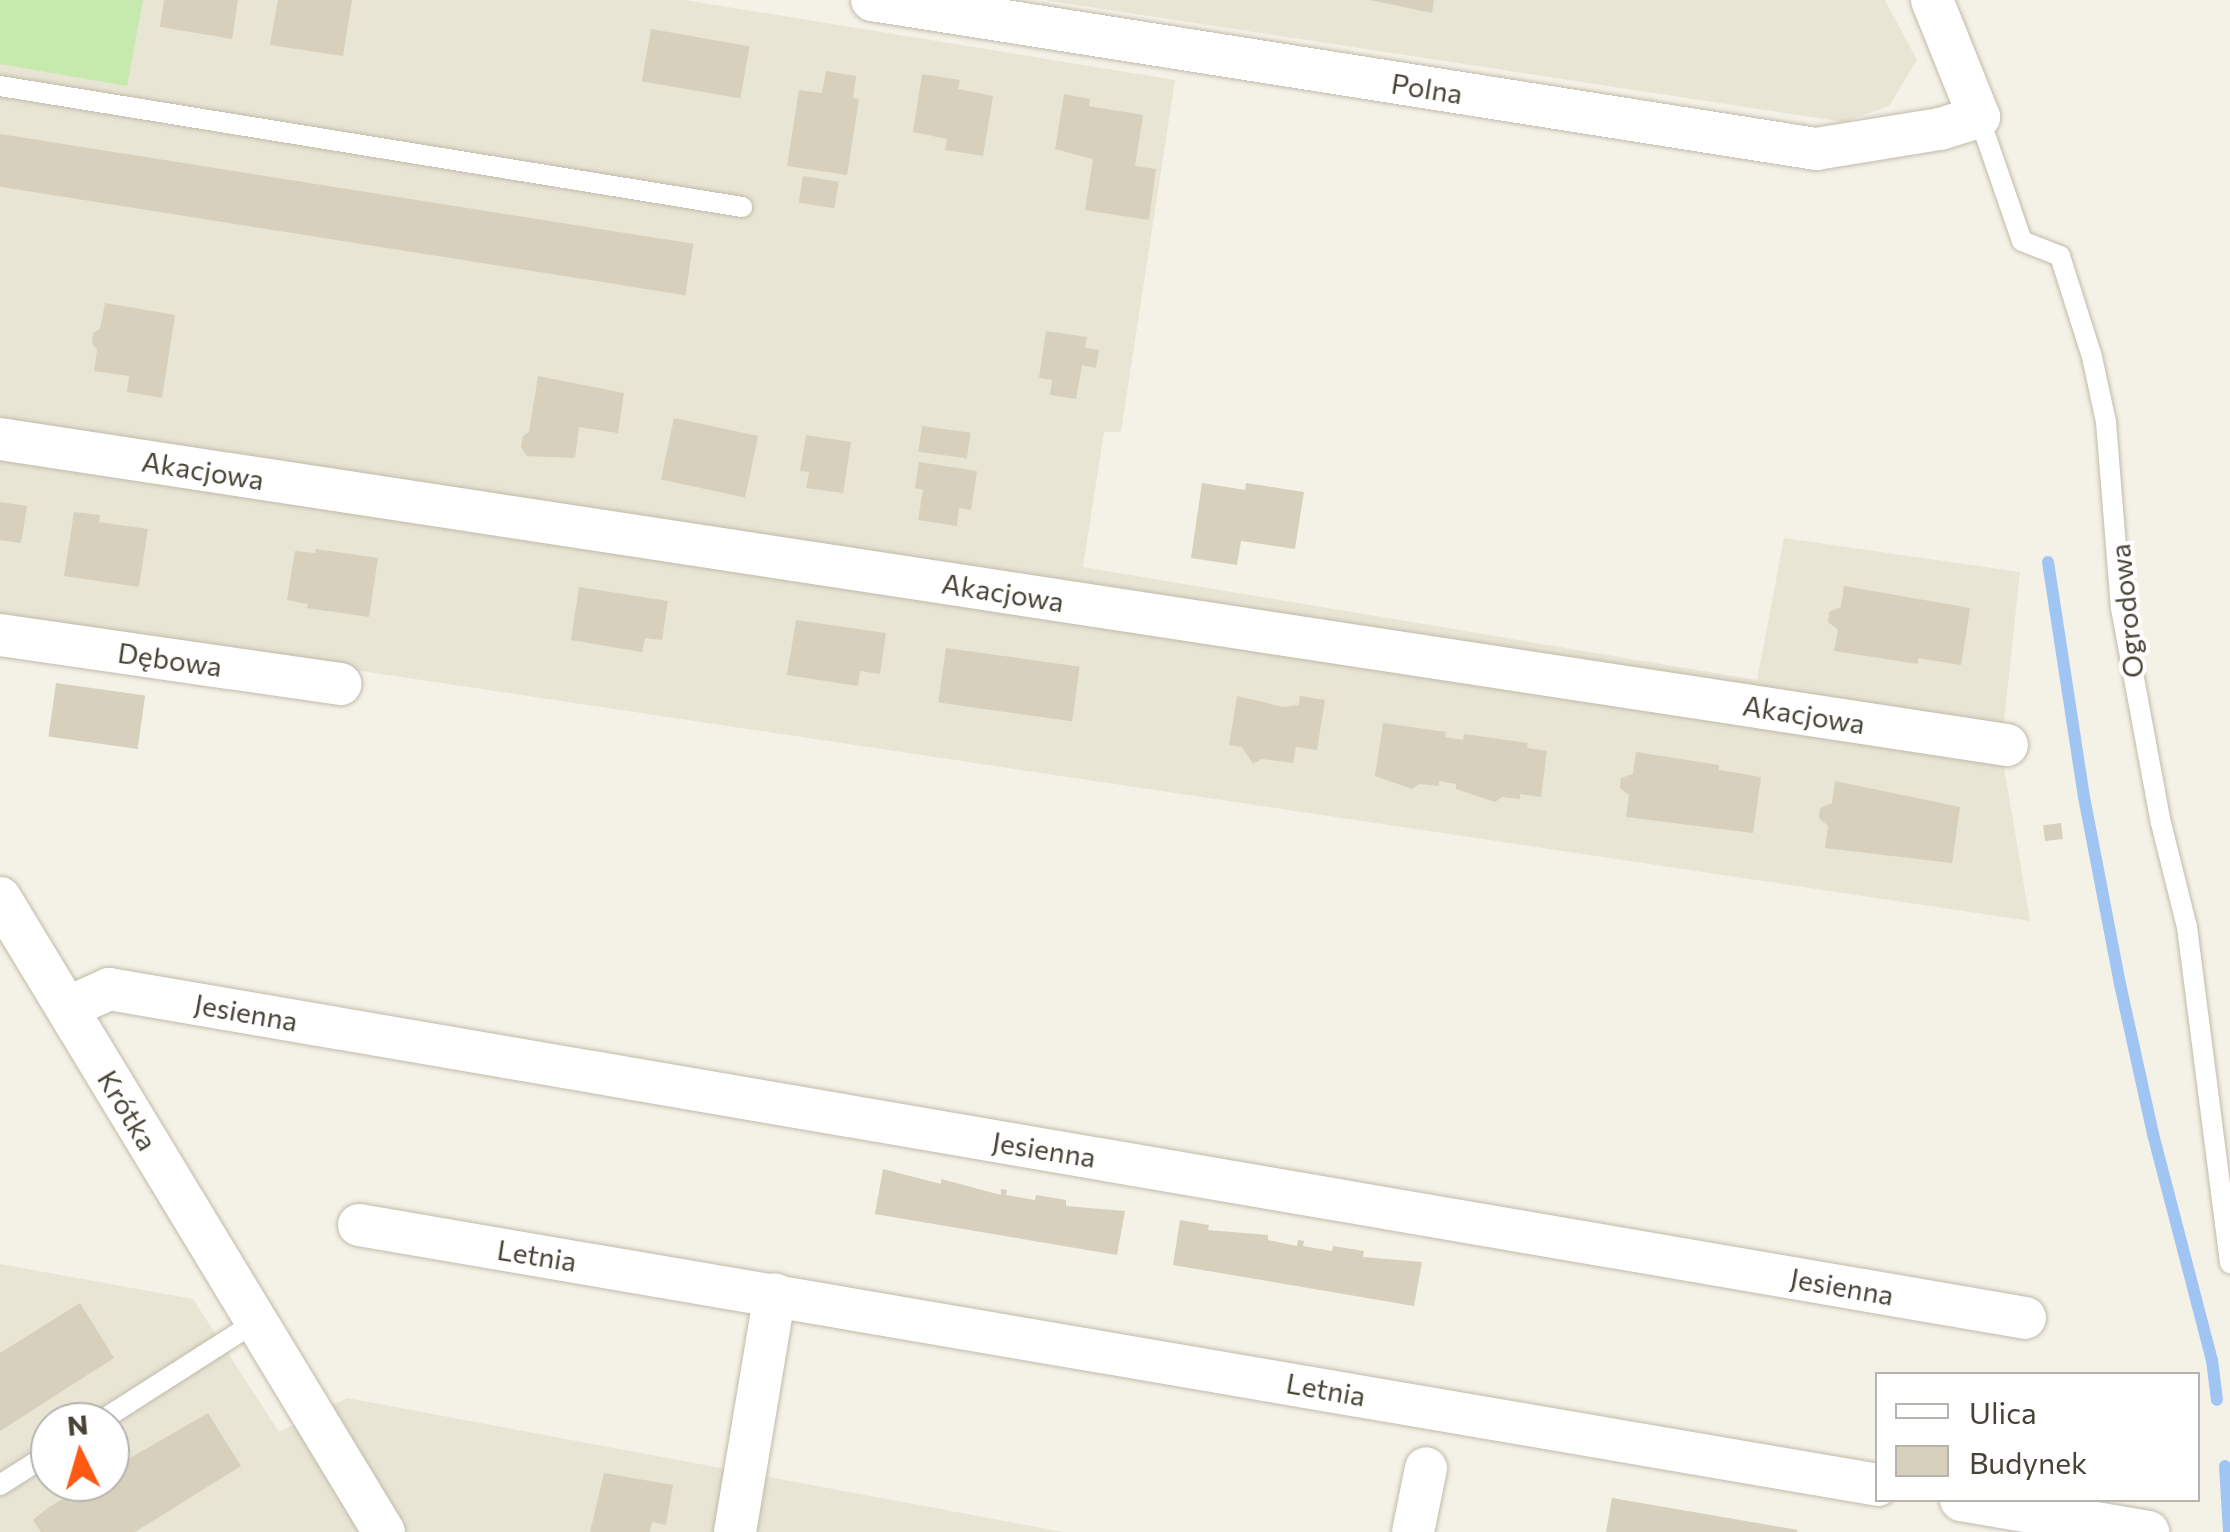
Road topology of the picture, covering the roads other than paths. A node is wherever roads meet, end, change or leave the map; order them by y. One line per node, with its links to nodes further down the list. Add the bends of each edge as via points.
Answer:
1 (872, 0): 4 (street, Polna, via 1816,149 1940,130)
2 (1932, 0): 4 (street, Ogrodowa)
3 (0, 86): 5 (lane)
4 (1980, 117): 13 (lane, Ogrodowa, via 2022,242 2060,256 2092,356 2106,422 2122,608 2160,822 2187,927)
5 (742, 207)
6 (0, 439): 9 (street, Akacjowa)
7 (0, 634): 8 (street, Dębowa)
8 (340, 684)
9 (2006, 745)
10 (0, 898): 11 (street, Krótka)
11 (67, 1008): 15 (street, Jesienna, via 109,989); 16 (street, Krótka)
12 (359, 1225): 14 (street, Letnia)
13 (2230, 1263)
14 (775, 1294): 20 (street, Letnia); 24 (street)
15 (2025, 1318)
16 (257, 1321): 17 (lane); 23 (street, Krótka)
17 (130, 1402)
18 (30, 1466): 21 (lane)
19 (1426, 1468): 25 (street)
20 (1875, 1484)
21 (0, 1485)
22 (1973, 1502): 26 (street)
23 (384, 1532)
24 (735, 1532)
25 (1413, 1532)
26 (2148, 1532)

